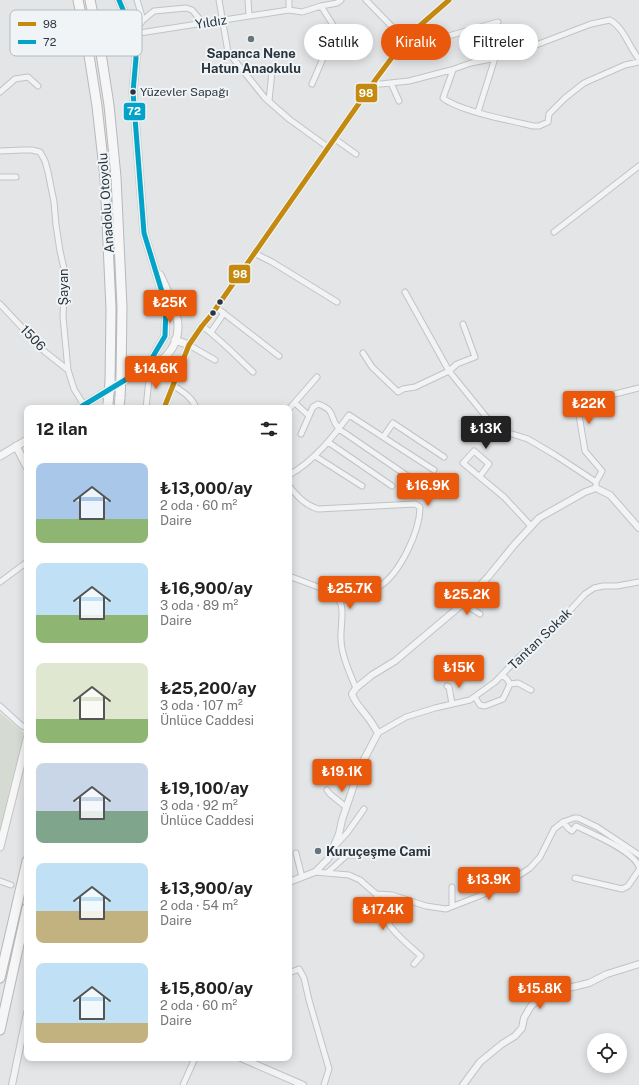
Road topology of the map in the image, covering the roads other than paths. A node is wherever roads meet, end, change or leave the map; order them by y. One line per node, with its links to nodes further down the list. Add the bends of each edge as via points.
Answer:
1 (78, 0): 12 (highway, Anadolu Otoyolu, bridge)
2 (90, 0): 13 (highway, Anadolu Otoyolu)
3 (119, 0): 14 (main road)
4 (137, 0): 15 (street)
5 (219, 0): 20 (street)
6 (248, 0): 17 (street)
7 (289, 0): 16 (street)
8 (341, 0): 11 (street, Yıldız)
9 (366, 0): 23 (street)
10 (444, 1): 24 (street)
11 (321, 6): 16 (street, Yıldız, via 302,12); 38 (street, via 333,25 333,35)
12 (80, 10)
13 (92, 10)
14 (123, 10)
15 (140, 10)
16 (289, 10): 17 (street, Yıldız)
17 (249, 16): 20 (street, Yıldız)
18 (142, 17): 19 (street)
19 (143, 20): 22 (street, via 154,11 186,8 192,10)
20 (222, 20): 22 (street, Yıldız); 42 (street, via 228,52)
21 (498, 22): 26 (street)
22 (203, 23): 25 (street, Yıldız)
23 (389, 24)
24 (421, 24)
25 (142, 33)
26 (451, 35)
27 (538, 44): 34 (street, via 591,24 610,20 618,26)
28 (90, 56): 81 (highway, Anadolu Otoyolu, bridge, via 105,178 111,309)
29 (101, 56): 75 (highway, Anadolu Otoyolu, via 116,177)
30 (136, 56): 54 (main road, via 133,92 144,233)
31 (390, 60): 39 (street)
32 (485, 60): 35 (street)
33 (494, 60): 44 (street)
34 (639, 60): 44 (street, via 584,83 549,114 548,122 539,126)
35 (453, 70): 37 (street); 44 (street, via 443,98)
36 (272, 71): 42 (street)
37 (391, 83): 39 (street); 43 (street)
38 (312, 84)
39 (372, 85): 45 (street)
40 (38, 86): 41 (street, via 28,77 16,79)
41 (0, 92)
42 (269, 101): 46 (street)
43 (399, 101)
44 (478, 112)
45 (335, 139): 46 (street); 48 (street)
46 (329, 148): 53 (street)
47 (0, 152): 70 (street, Şayan, via 32,150 40,152 45,161 65,273 63,317)
48 (356, 154)
49 (639, 166): 52 (street)
50 (0, 177): 51 (street)
51 (16, 177)
52 (554, 232)
53 (254, 253): 56 (street); 58 (street)
54 (150, 255): 63 (main road, via 166,288 178,324); 64 (main road, via 166,305)
55 (405, 292): 72 (street)
56 (337, 302)
57 (0, 304): 70 (street, 1506, via 44,351)
58 (217, 308): 59 (street); 61 (street)
59 (224, 313): 62 (street); 68 (street)
60 (463, 324): 72 (street, via 475,357 457,364)
61 (202, 326): 62 (street); 65 (street)
62 (211, 332): 73 (street)
63 (176, 337): 64 (main road, via 169,333); 65 (main road); 66 (main road)
64 (164, 338): 66 (main road, via 165,345); 75 (main road, via 149,363)
65 (189, 345): 69 (street); 76 (street)
66 (171, 350): 71 (main road, via 165,359)
67 (363, 353): 72 (street, via 398,392)
68 (279, 356)
69 (215, 360)
70 (68, 370): 79 (street, Şayan)
71 (150, 370): 75 (main road); 83 (street)
72 (449, 371): 101 (street, via 496,429 528,440 555,455)
73 (253, 372)
74 (317, 377): 78 (street)
75 (123, 378): 80 (main road); 82 (highway, Anadolu Otoyolu, bridge)
76 (174, 386): 84 (street); 85 (street, via 187,394)
77 (639, 388): 101 (street, via 579,403 586,451 602,471)
78 (295, 403): 86 (street); 87 (street)
79 (81, 405)
80 (85, 405)
81 (108, 405)
82 (119, 405)
83 (146, 405)
84 (165, 405)
85 (195, 405)
86 (292, 406)
87 (308, 415): 88 (street, via 318,404 328,408); 89 (street)
88 (339, 429): 90 (street, via 349,415); 92 (street); 104 (street)
89 (301, 434)
90 (384, 436): 96 (street, via 393,423); 98 (street)
91 (24, 442): 93 (main road)
92 (328, 442): 95 (street); 103 (street)
93 (16, 446): 94 (main road); 97 (main road)
94 (0, 456)
95 (315, 456): 99 (street); 102 (street)
96 (444, 457)
97 (24, 461)
98 (434, 470)
99 (292, 473)
100 (480, 476): 100 (street, via 488,464 474,451 463,463); 106 (street)
101 (596, 485): 106 (street, via 539,518); 107 (street, via 610,495)
102 (362, 486)
103 (392, 486)
104 (422, 486)
105 (292, 489): 112 (street, via 305,503 318,509 415,504 420,507 418,523 410,546 388,579 363,594)
106 (531, 526): 113 (street)
107 (639, 528)
108 (24, 564): 110 (street)
109 (292, 577): 112 (street, via 326,591)
110 (0, 582)
111 (639, 582): 115 (street, Tantan Sokak, via 594,588)
112 (339, 601): 118 (street, via 342,619 341,639 350,676)
113 (463, 603): 114 (street); 118 (street, via 395,661)
114 (480, 614)
115 (502, 675): 116 (street); 120 (street, Tantan Sokak)
116 (510, 684): 119 (street, via 518,683); 120 (street, via 503,699 485,706 480,705)
117 (447, 686): 121 (street)
118 (356, 688): 124 (street, via 352,694 354,700)
119 (531, 690)
120 (475, 697): 121 (street, Tantan Sokak)
121 (452, 704): 124 (street, Tantan Sokak, via 406,717)
122 (0, 706): 123 (street)
123 (24, 726)
124 (378, 733): 127 (street, via 360,767)
125 (24, 750): 130 (main road)
126 (327, 790): 127 (street)
127 (346, 807): 131 (street)
128 (364, 809): 131 (street)
129 (562, 822): 134 (street, via 578,818 598,827); 135 (street, via 572,831 576,826 616,846 632,858); 146 (street, via 554,829 540,857 530,868 492,890)
130 (0, 847)
131 (334, 847): 136 (street, via 328,859)
132 (296, 853): 139 (street)
133 (359, 855): 137 (street, via 347,855)
134 (639, 855)
135 (639, 869): 140 (street, via 628,886 622,888)
136 (315, 872): 137 (street); 139 (street)
137 (328, 873): 145 (street, via 349,875 360,880)
138 (24, 874): 151 (highway)
139 (302, 877): 142 (street)
140 (575, 878)
141 (0, 881): 143 (street)
142 (292, 881)
143 (11, 885)
144 (452, 887): 146 (street)
145 (376, 894): 146 (street, via 392,895 426,906 446,909); 148 (street, via 392,930 421,956)
146 (452, 906)
147 (24, 922): 153 (highway)
148 (414, 964)
149 (639, 964): 160 (street, via 540,998 531,1006 522,1028 515,1036 480,1062)
150 (292, 972): 159 (street, via 299,969 304,978 329,1069)
151 (0, 978)
152 (24, 1027): 156 (street)
153 (0, 1030)
154 (194, 1061): 157 (street)
155 (249, 1061): 158 (street)
156 (12, 1085)
157 (183, 1085)
158 (303, 1085)
159 (324, 1085)
160 (463, 1085)

